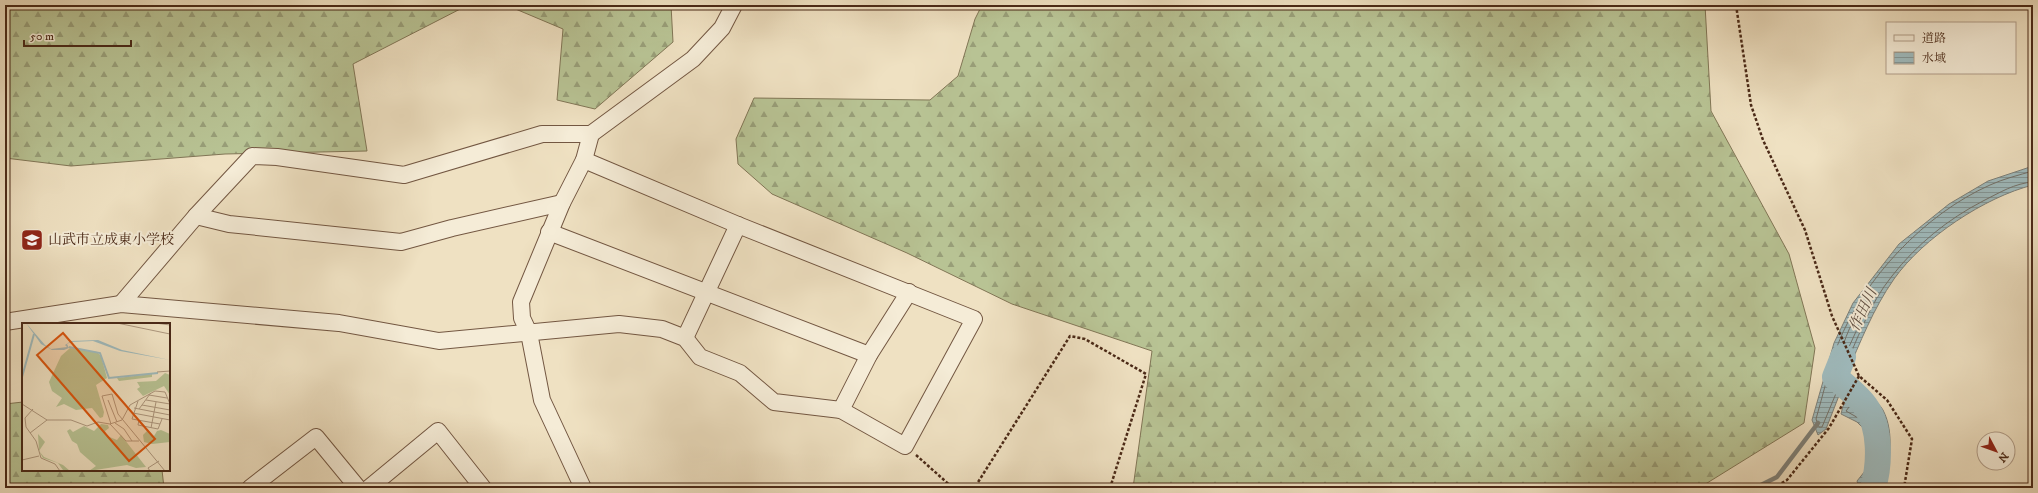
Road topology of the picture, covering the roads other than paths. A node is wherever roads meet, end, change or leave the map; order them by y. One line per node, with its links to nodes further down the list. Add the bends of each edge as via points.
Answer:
1 (734, 5): 2 (street, via 722,28 693,58)
2 (591, 134): 3 (street); 5 (street, via 542,134 404,175 277,157 252,156)
3 (584, 160): 4 (street); 6 (street)
4 (562, 203): 5 (street, via 401,242 229,224); 7 (street)
5 (196, 216): 10 (street)
6 (738, 225): 8 (street); 9 (street)
7 (549, 232): 9 (street); 12 (street, via 521,302 522,318)
8 (909, 292): 14 (street); 15 (street, via 974,319 905,446)
9 (708, 293): 13 (street); 14 (street)
10 (122, 304): 11 (street); 12 (street, via 339,323 439,341)
11 (5, 322)
12 (530, 333): 13 (street, via 619,324 662,329); 20 (street, via 542,400)
13 (685, 338): 15 (street, via 700,357 740,373 774,402)
14 (869, 355): 15 (street)
15 (841, 410)
16 (250, 488): 17 (street, via 316,437)
17 (358, 488)
18 (369, 488): 19 (street, via 438,431)
19 (483, 488)
20 (583, 488)

